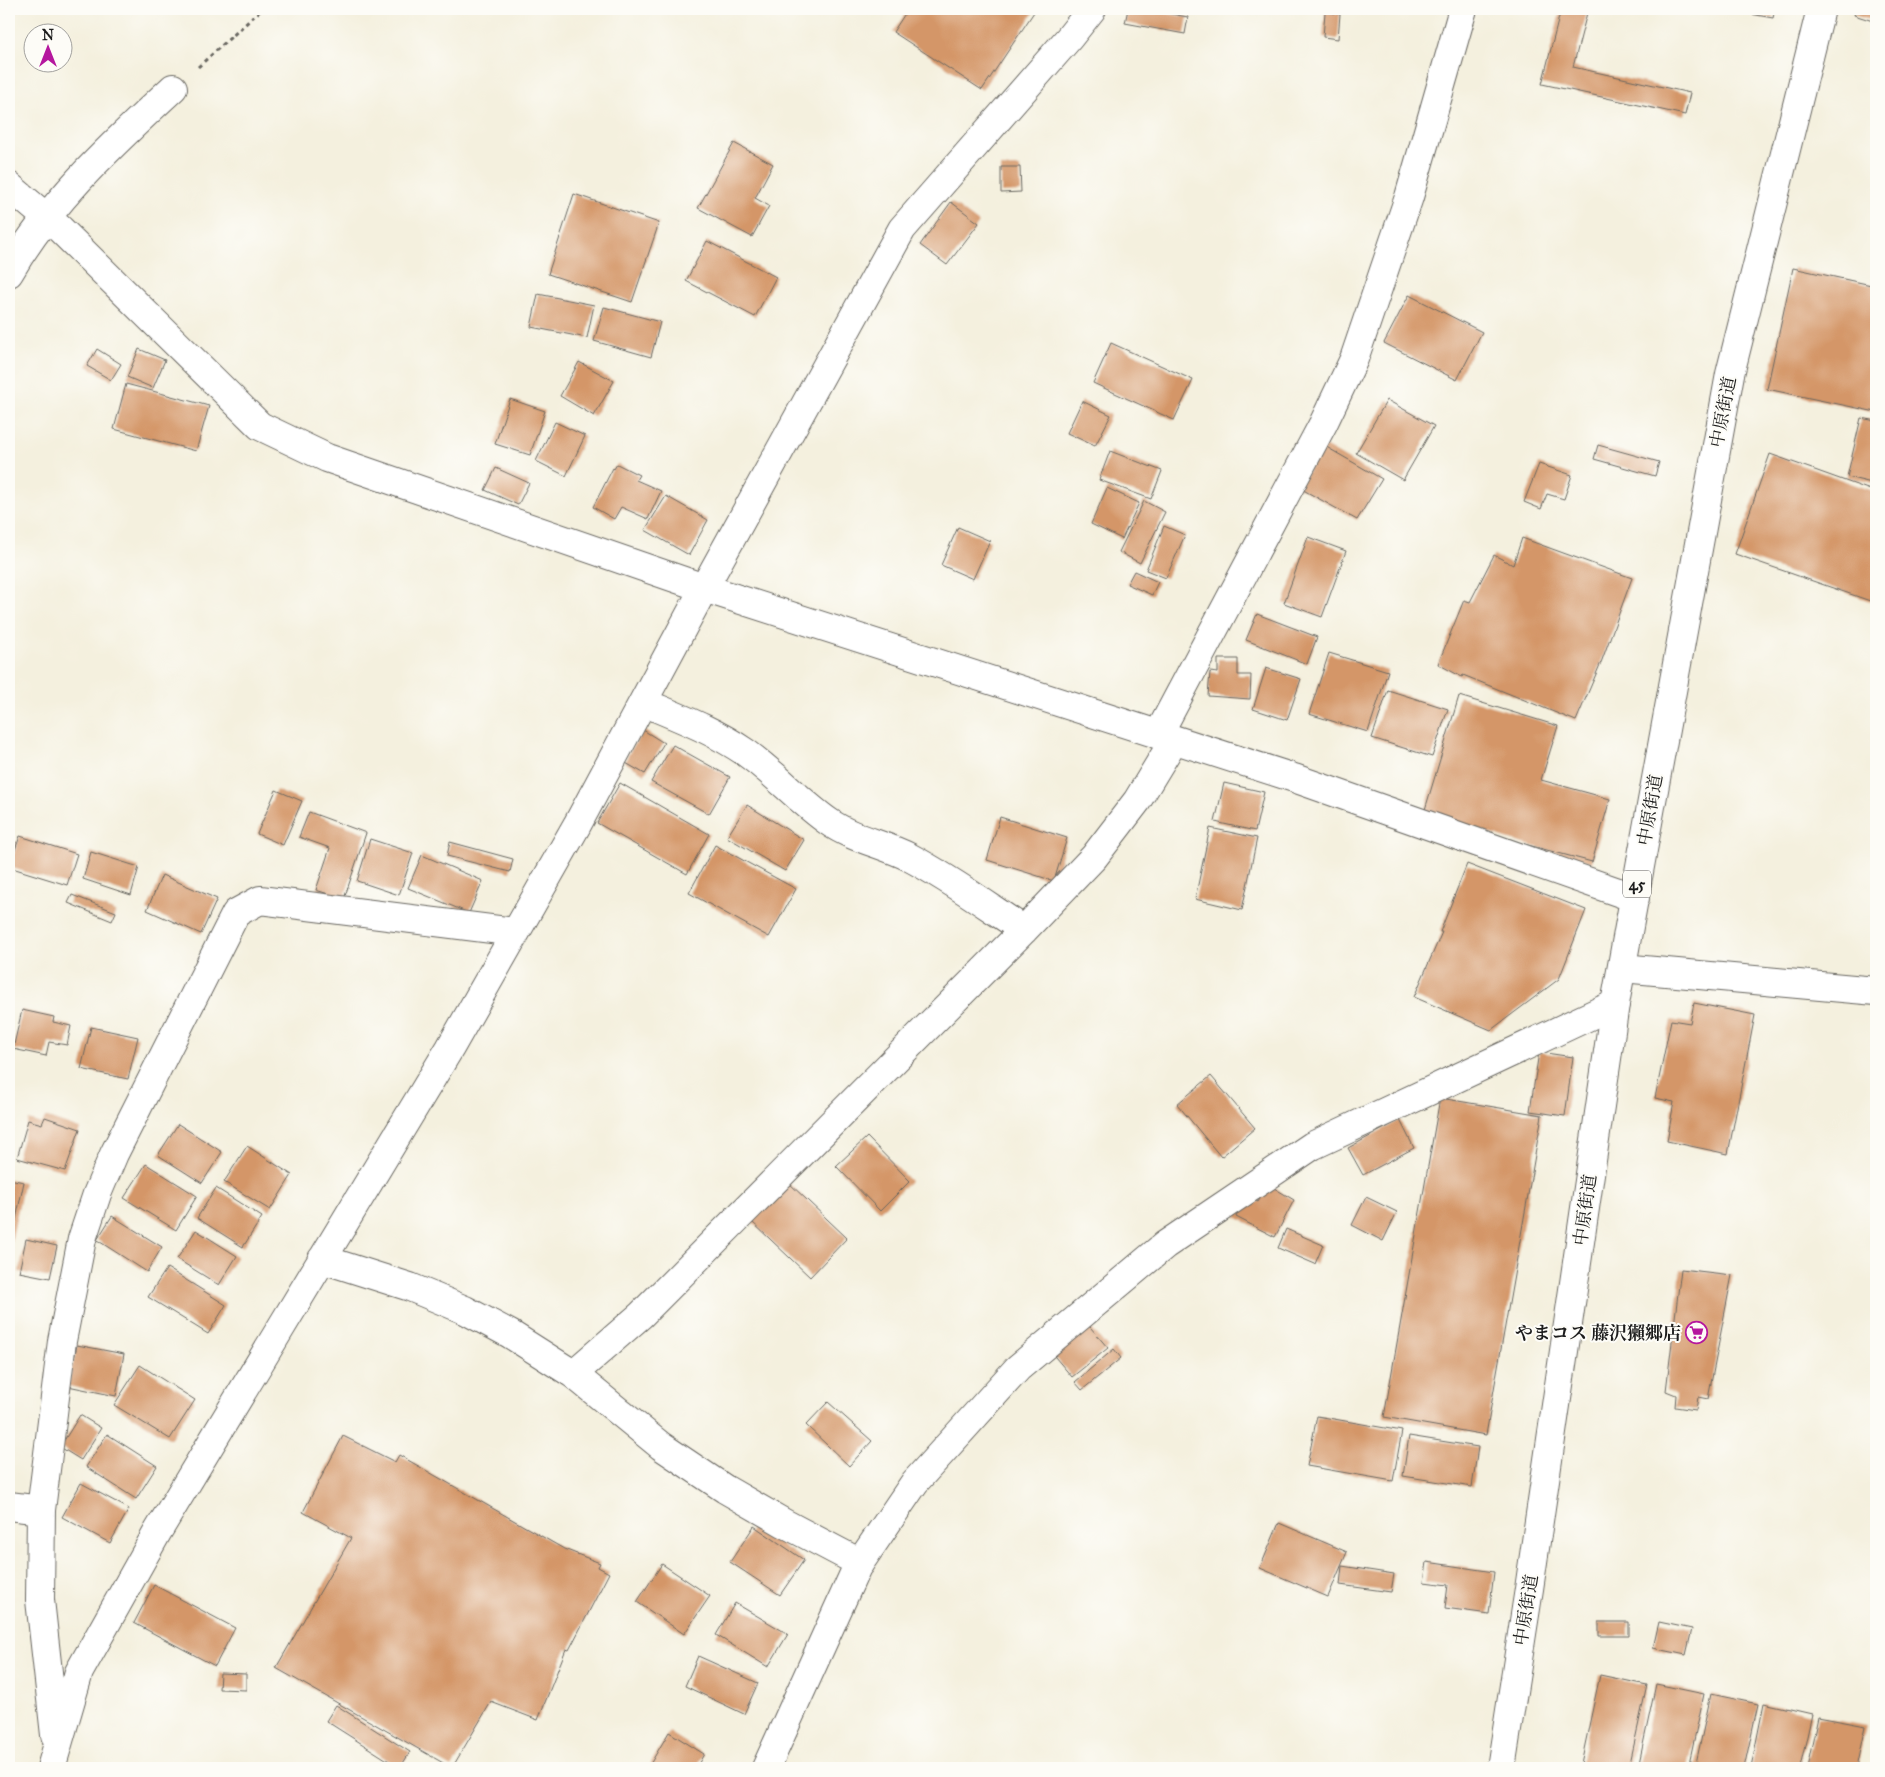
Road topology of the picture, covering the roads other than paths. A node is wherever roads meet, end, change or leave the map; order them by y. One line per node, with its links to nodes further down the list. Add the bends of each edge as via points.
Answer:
1 (1092, 9): 8 (street, via 902,230)
2 (1463, 9): 10 (street, via 1409,197 1354,359)
3 (1821, 9): 11 (street, 中原街道 / 45, via 1730,374)
4 (173, 88): 6 (street, via 100,156)
5 (9, 186): 6 (street)
6 (46, 217): 7 (street); 8 (street, via 260,426 327,458)
7 (9, 273)
8 (704, 588): 9 (street); 10 (street)
9 (643, 702): 12 (street, via 703,727 780,779 830,824 907,856); 13 (street)
10 (1166, 737): 11 (street, via 1294,778); 12 (street, via 1137,801 1094,857)
11 (1634, 898): 14 (street, 中原街道 / 45)
12 (1024, 930): 18 (street, via 641,1315)
13 (516, 932): 17 (street); 20 (street, via 260,900 236,913 96,1194 82,1239 62,1342)
14 (1622, 968): 15 (street); 16 (street, 中原街道 / 45)
15 (1876, 991)
16 (1615, 1004): 21 (street, via 1312,1146 1164,1245 1018,1368 915,1482); 24 (street, 中原街道 / 45)
17 (322, 1259): 18 (street, via 410,1287 465,1310 510,1334); 22 (street, via 158,1531 79,1672)
18 (572, 1374): 21 (street, via 661,1446 725,1489)
19 (9, 1506): 20 (street)
20 (41, 1510): 22 (street, via 40,1600)
21 (860, 1563): 23 (street)
22 (54, 1759)
23 (766, 1768)
24 (1501, 1768)

